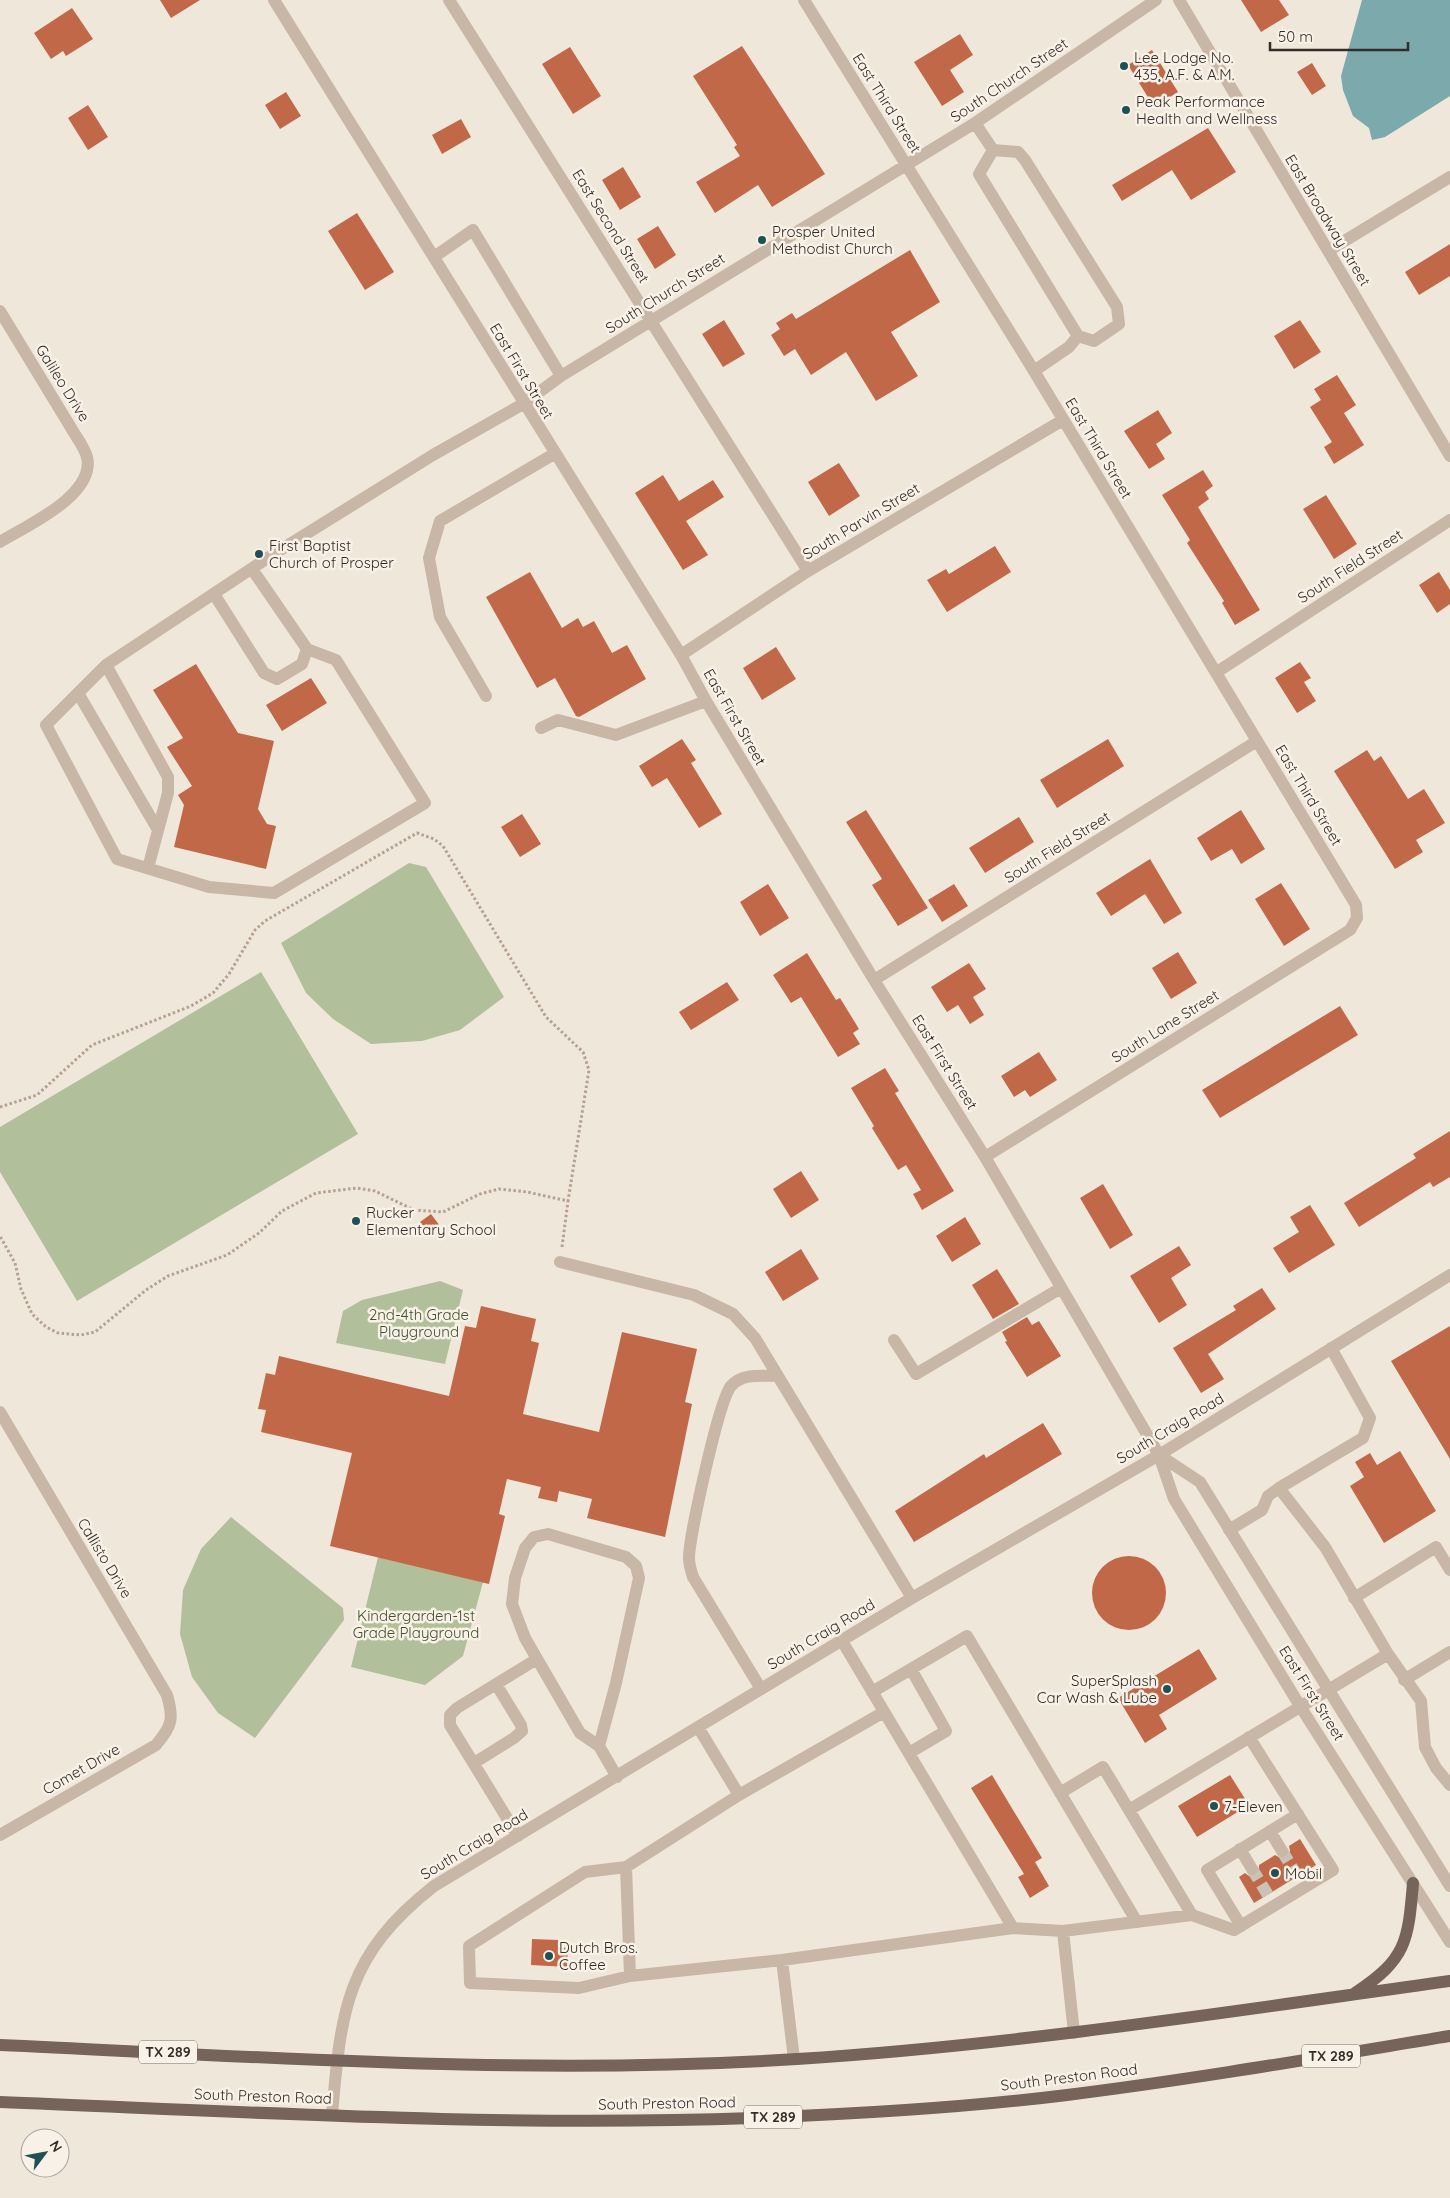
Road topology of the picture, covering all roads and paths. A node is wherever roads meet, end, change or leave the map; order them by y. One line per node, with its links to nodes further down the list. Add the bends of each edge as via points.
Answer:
1 (274, 0): 11 (street, East First Street)
2 (449, 0): 13 (street, East Second Street)
3 (804, 0): 8 (street, East Third Street)
4 (1156, 0): 6 (street, South Church Street)
5 (1179, 0): 10 (street, East Broadway Street)
6 (975, 123): 7 (street); 8 (street, South Church Street)
7 (993, 150): 14 (street, via 979,174); 14 (street, via 1018,152 1025,160 1117,308 1119,324 1094,342)
8 (906, 165): 13 (street, South Church Street); 15 (street, East Third Street)
9 (1450, 176): 10 (street)
10 (1328, 251): 20 (street, East Broadway Street)
11 (434, 257): 16 (street, via 473,230); 17 (street, East First Street)
12 (0, 311): 22 (street, Galileo Drive, via 87,457 86,475 78,489 63,503)
13 (651, 321): 16 (street, South Church Street); 24 (street, East Second Street)
14 (1078, 336): 15 (street, via 1069,347)
15 (1034, 370): 18 (street, East Third Street)
16 (561, 376): 17 (street, South Church Street)
17 (524, 404): 19 (street, East First Street); 23 (street, South Church Street)
18 (1062, 420): 24 (street, South Parvin Street); 29 (street, East Third Street)
19 (554, 454): 27 (street, East First Street); 31 (street, via 440,521 437,530 430,558 440,617)
20 (1450, 456)
21 (1450, 520): 29 (street, South Field Street)
22 (0, 542)
23 (252, 569): 25 (street, South Church Street); 26 (street)
24 (808, 571): 27 (street, South Parvin Street)
25 (214, 594): 26 (street, via 264,673 277,679 302,664); 28 (street, South Church Street)
26 (307, 649): 36 (street, via 336,660 425,804 274,893 209,887)
27 (681, 655): 32 (street, East First Street)
28 (106, 665): 30 (street, South Church Street); 35 (street, via 168,777 168,793)
29 (1217, 672): 34 (street, East Third Street)
30 (78, 693): 35 (street); 36 (street, South Church Street, via 46,725 117,858)
31 (486, 696)
32 (706, 701): 33 (street, via 616,736 558,720); 38 (street, East First Street)
33 (541, 728)
34 (1257, 741): 37 (street, East Third Street, via 1356,905); 38 (street, South Field Street)
35 (158, 830): 36 (street)
36 (148, 868)
37 (1356, 918): 40 (street, South Lane Street, via 1350,930)
38 (874, 980): 40 (street, East First Street)
39 (0, 1107): 41 (path, via 37,1095 92,1045 183,1010 213,993 229,974 255,930 265,921 416,833 434,839 442,846 546,1016 583,1052 589,1070)
40 (985, 1157): 45 (street, East First Street)
41 (568, 1201): 42 (path, via 499,1188 443,1212 414,1210 374,1191 357,1188 316,1193 282,1211 227,1255 168,1276 95,1332 81,1335 58,1333 32,1314 21,1289 15,1263); 43 (path)
42 (0, 1236)
43 (560, 1262): 48 (street, via 694,1295 733,1314 755,1338)
44 (1450, 1275): 47 (street, South Craig Road)
45 (1061, 1288): 46 (street, via 916,1374); 50 (street, East First Street)
46 (894, 1340)
47 (1331, 1348): 50 (street, South Craig Road); 51 (street, via 1370,1418 1363,1438)
48 (778, 1376): 54 (street); 63 (street, via 745,1376 730,1386 710,1452 689,1558 693,1577)
49 (0, 1412): 68 (street, Callisto Drive, via 167,1695)
50 (1159, 1455): 52 (street, East First Street, via 1200,1482); 54 (street, South Craig Road); 66 (street, East First Street, via 1174,1499)
51 (1279, 1488): 52 (street, via 1268,1496 1262,1510); 55 (street, via 1325,1547)
52 (1229, 1530): 64 (street, East First Street)
53 (1450, 1570): 55 (street, via 1436,1548)
54 (912, 1598): 56 (street, South Craig Road)
55 (1354, 1598): 58 (street)
56 (842, 1641): 63 (street, South Craig Road); 65 (street)
57 (1450, 1652): 61 (street)
58 (1388, 1654): 61 (street); 64 (street)
59 (537, 1659): 62 (street); 71 (street, via 580,1733); 71 (street, via 512,1604 515,1578 525,1548 534,1537 548,1534 626,1557 636,1566 639,1578)
60 (911, 1669): 65 (street); 72 (street, via 946,1731); 76 (street, via 967,1636)
61 (1404, 1680): 75 (street, via 1420,1701 1425,1748)
62 (496, 1684): 73 (street, via 450,1715 450,1725); 73 (street, via 522,1725 522,1731)
63 (761, 1689): 69 (street, South Craig Road)
64 (1329, 1689): 66 (street); 88 (street, East First Street)
65 (872, 1692): 67 (street)
66 (1300, 1706): 70 (street); 87 (street, East First Street)
67 (884, 1712): 72 (street); 77 (street)
68 (171, 1723): 81 (street, Comet Drive, via 156,1745)
69 (698, 1727): 74 (street, South Craig Road); 77 (street)
70 (1249, 1737): 78 (street); 79 (street)
71 (599, 1746): 74 (street)
72 (909, 1753): 92 (street)
73 (474, 1763): 82 (street)
74 (617, 1777): 82 (street, South Craig Road)
75 (1450, 1785)
76 (1060, 1793): 78 (street, via 1103,1767); 90 (street)
77 (739, 1795): 85 (street)
78 (1129, 1810): 89 (street)
79 (1298, 1814): 80 (street); 91 (street, via 1333,1870 1301,1882 1271,1900)
80 (1270, 1831): 83 (street); 84 (street)
81 (0, 1835)
82 (518, 1836): 103 (street, South Craig Road, via 434,1886 388,1927 364,1961 350,1991)
83 (1240, 1849): 86 (street); 91 (street, via 1207,1870)
84 (1282, 1851)
85 (626, 1867): 96 (street); 96 (street, via 585,1872 469,1946 470,1983 579,1988)
86 (1252, 1869)
87 (1413, 1883): 94 (street, East First Street); 98 (main road, via 1403,1947 1386,1970)
88 (1450, 1886)
89 (1192, 1915): 90 (street); 91 (street, via 1234,1930)
90 (1137, 1922): 93 (street)
91 (1241, 1926)
92 (1012, 1928): 93 (street); 95 (street)
93 (1063, 1931): 99 (street)
94 (1450, 1942)
95 (782, 1960): 96 (street); 102 (street)
96 (630, 1976)
97 (1450, 1981): 98 (main road, TX 289)
98 (1352, 1995): 99 (main road, TX 289)
99 (1074, 2033): 102 (main road, TX 289)
100 (1450, 2036): 105 (main road, South Preston Road / TX 289, via 1213,2075 989,2103 754,2118 617,2121)
101 (0, 2045): 103 (main road, TX 289)
102 (794, 2059): 103 (main road, TX 289, via 590,2066)
103 (336, 2060): 105 (street, South Craig Road)
104 (0, 2102): 105 (main road, South Preston Road / TX 289)
105 (332, 2115)

